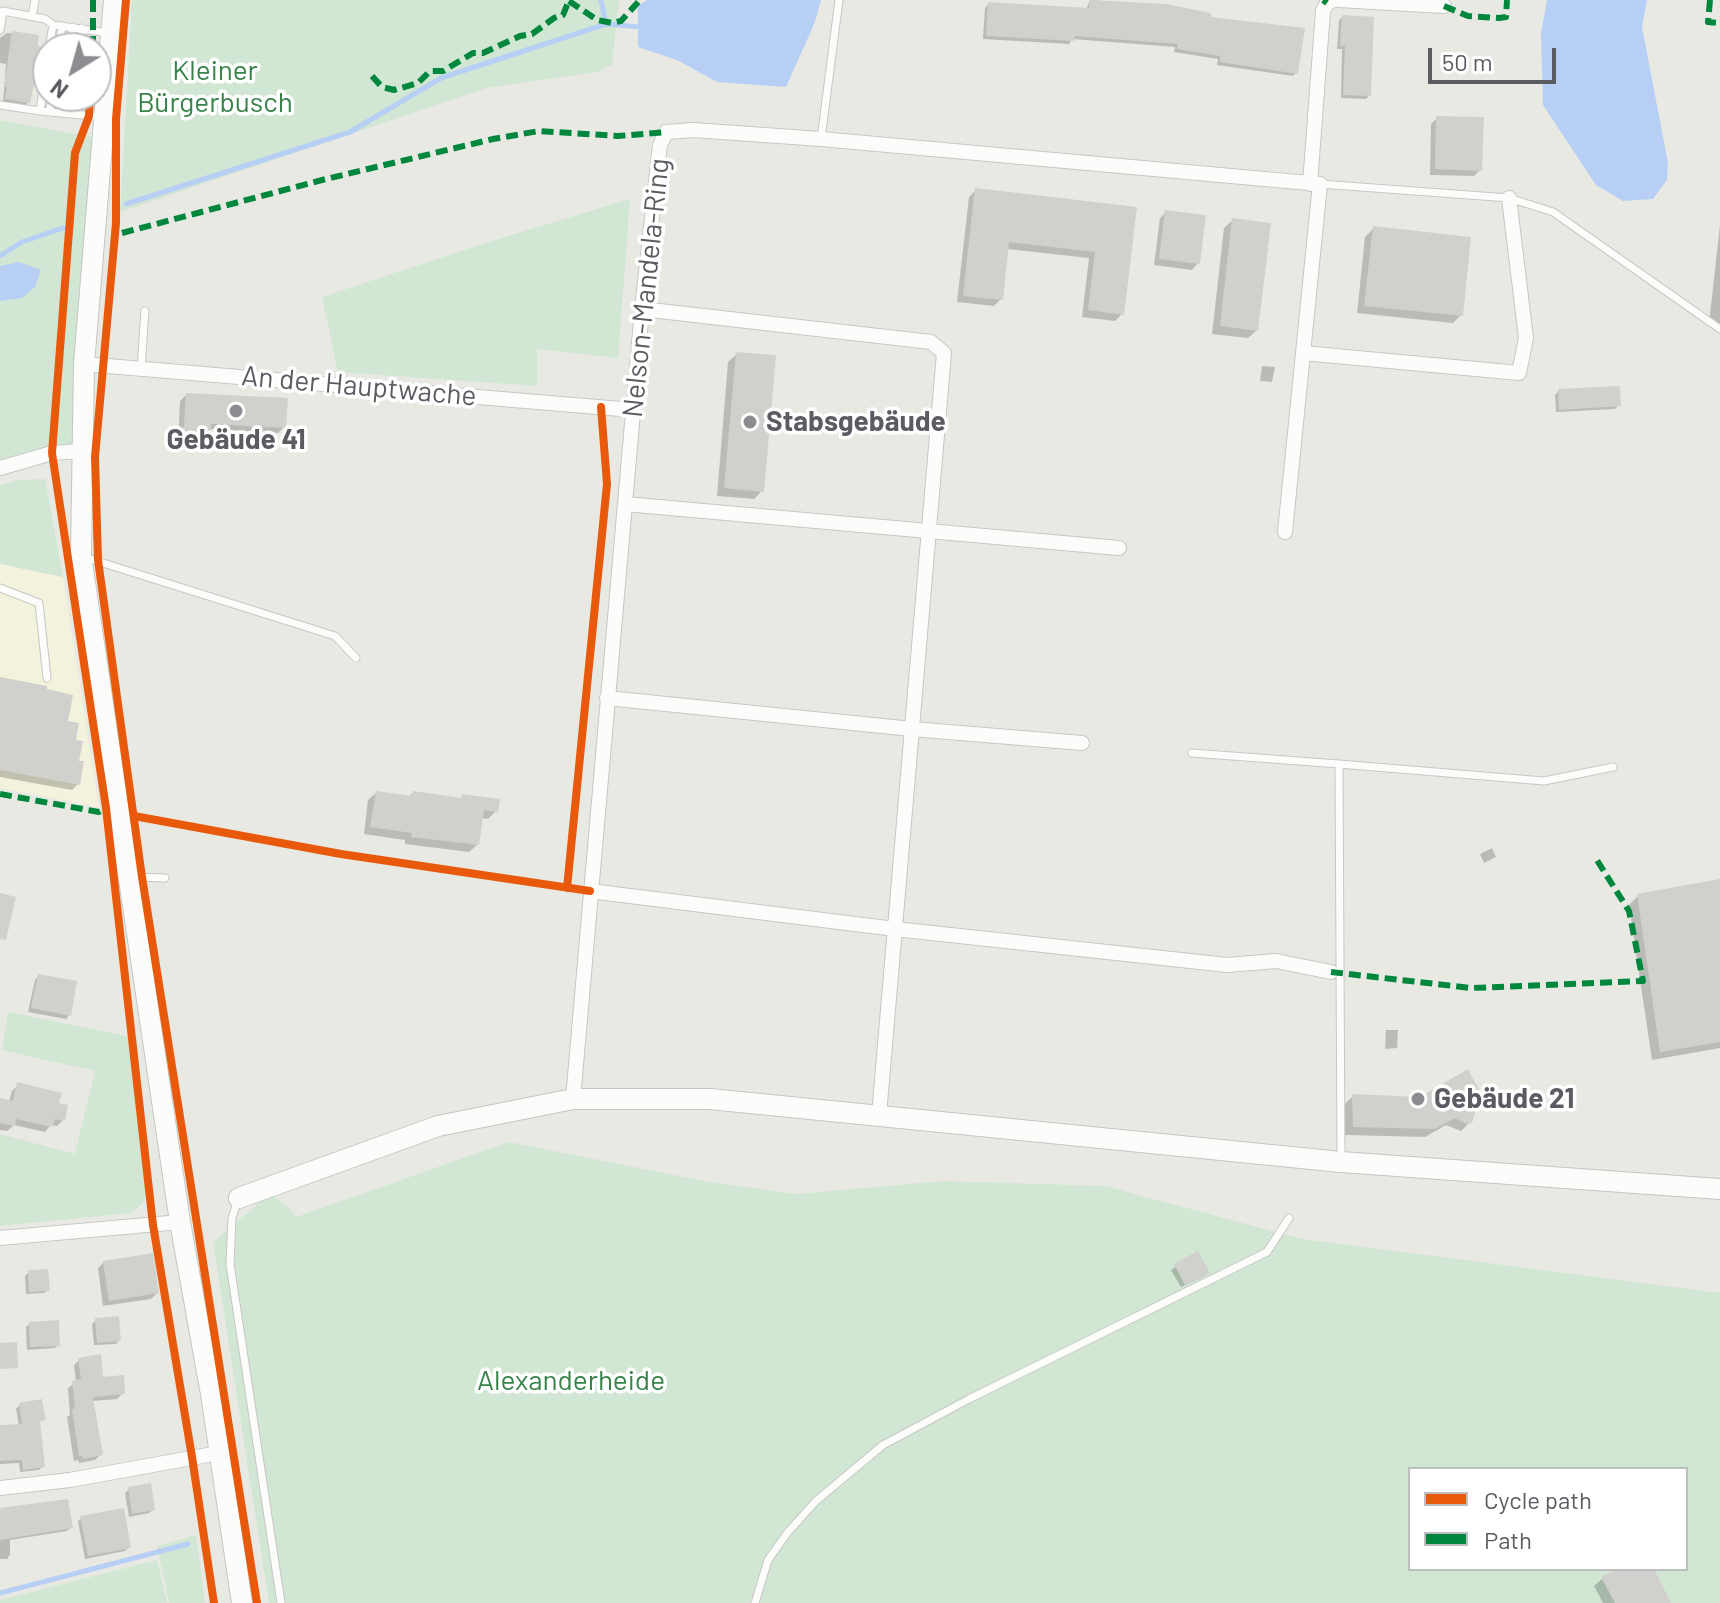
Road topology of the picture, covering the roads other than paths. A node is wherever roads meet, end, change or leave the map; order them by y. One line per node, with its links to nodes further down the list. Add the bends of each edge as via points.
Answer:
1 (35, 0): 6 (lane)
2 (114, 0): 16 (main road)
3 (839, 0): 24 (lane)
4 (1337, 0): 5 (street); 25 (street, via 1323,11)
5 (1444, 6)
6 (32, 16): 7 (lane); 10 (lane, via 3,11)
7 (53, 25): 8 (lane); 11 (lane)
8 (62, 26): 9 (lane); 12 (lane)
9 (77, 28): 13 (lane); 14 (lane); 15 (lane)
10 (0, 30)
11 (52, 32)
12 (61, 32)
13 (76, 32)
14 (78, 32)
15 (104, 32)
16 (111, 32)
17 (0, 105): 18 (lane)
18 (32, 109)
19 (53, 112): 21 (lane)
20 (103, 112): 23 (main road)
21 (61, 113): 22 (lane)
22 (72, 114): 23 (lane)
23 (103, 117): 31 (main road)
24 (821, 139): 25 (street, Nelson-Mandela-Ring); 27 (street, Nelson-Mandela-Ring, via 666,132 660,145)
25 (1315, 184): 26 (lane); 30 (street)
26 (1509, 198): 29 (lane, via 1553,212); 30 (street, via 1526,338 1519,373)
27 (642, 309): 33 (street, Nelson-Mandela-Ring); 37 (street, via 931,342 944,353)
28 (145, 311): 32 (lane)
29 (1720, 329)
30 (1303, 353): 38 (street)
31 (84, 364): 32 (street, An der Hauptwache); 34 (main road)
32 (141, 368): 33 (street, An der Hauptwache)
33 (633, 410): 36 (street, Nelson-Mandela-Ring)
34 (80, 451): 35 (street); 40 (main road)
35 (0, 468)
36 (625, 504): 37 (street); 44 (street, Nelson-Mandela-Ring)
37 (929, 531): 39 (street); 45 (street)
38 (1285, 532)
39 (1119, 548)
40 (81, 556): 42 (lane, via 335,636); 50 (main road)
41 (0, 588): 43 (lane, via 39,603)
42 (356, 658)
43 (47, 678)
44 (607, 698): 45 (street); 52 (street, Nelson-Mandela-Ring)
45 (912, 729): 46 (street); 53 (street)
46 (1082, 743)
47 (1192, 753): 48 (lane)
48 (1339, 764): 49 (lane, via 1544,781); 57 (lane)
49 (1613, 767)
50 (131, 877): 51 (lane); 61 (main road)
51 (165, 878)
52 (590, 891): 53 (street); 55 (street, Nelson-Mandela-Ring)
53 (895, 929): 54 (street, via 1227,965 1276,961); 56 (street)
54 (1331, 972)
55 (573, 1099): 56 (main road, via 710,1099); 59 (main road, via 438,1126)
56 (879, 1115): 57 (main road)
57 (1341, 1162): 58 (main road)
58 (1720, 1189)
59 (239, 1198): 66 (lane, via 232,1218 230,1264)
60 (1289, 1218): 67 (lane, via 1267,1252 883,1445 788,1532 768,1560)
61 (180, 1222): 62 (street); 63 (main road)
62 (0, 1238)
63 (219, 1453): 64 (street); 65 (main road)
64 (0, 1488)
65 (242, 1603)
66 (281, 1603)
67 (755, 1603)

